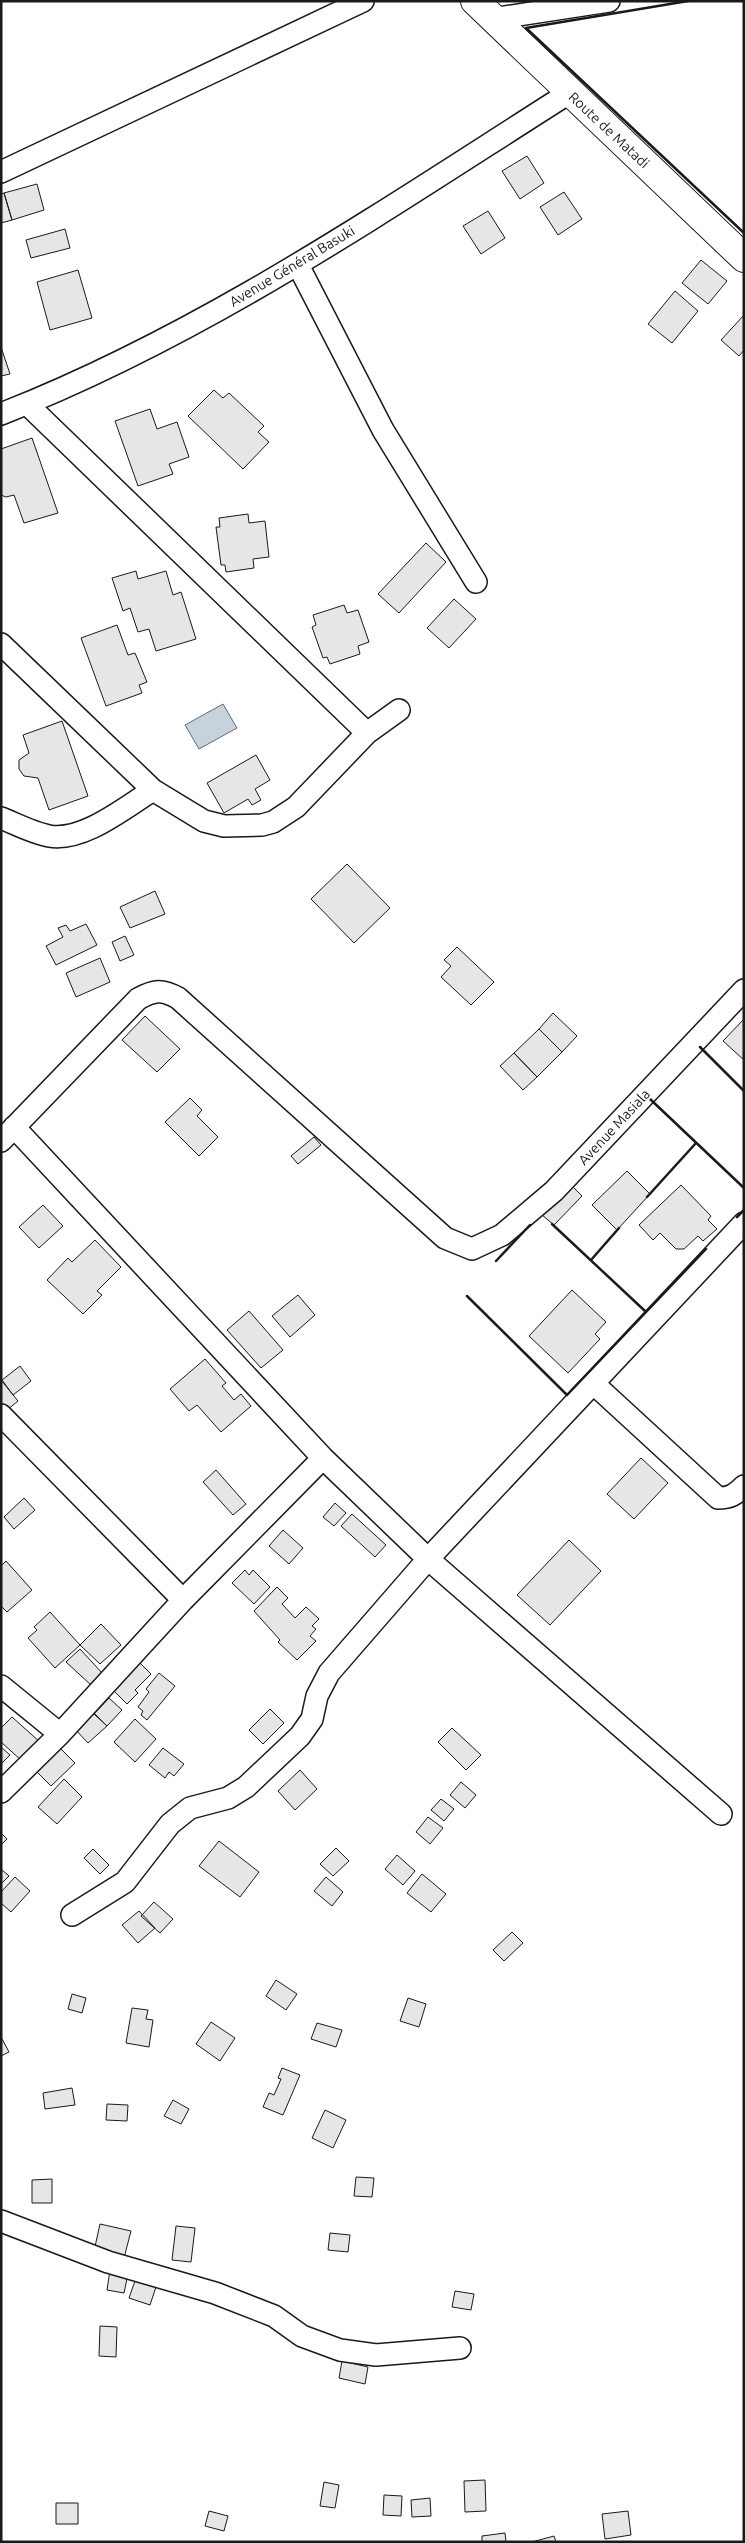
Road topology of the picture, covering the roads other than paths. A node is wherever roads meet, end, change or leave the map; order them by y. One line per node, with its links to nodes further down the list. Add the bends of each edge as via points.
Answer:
1 (363, 1): 5 (street)
2 (609, 1): 3 (street)
3 (484, 10): 4 (main road, Route de Matadi)
4 (569, 93): 6 (main road, Route de Matadi); 7 (street, Avenue Général Basuki)
5 (1, 172)
6 (744, 258)
7 (298, 265): 8 (street, Avenue Général Basuki, via 152,345); 10 (street, via 383,430)
8 (27, 404): 9 (street, Avenue Général Basuki); 13 (street)
9 (1, 414)
10 (476, 582)
11 (1, 644): 14 (street)
12 (399, 710): 13 (street)
13 (367, 733): 14 (street, via 296,807 279,819 262,825 224,826 204,821)
14 (153, 790): 15 (street, via 79,834 47,836)
15 (1, 818)
16 (744, 990): 17 (street, Avenue Masiala, via 554,1191 502,1235 472,1249 445,1238 167,991 153,991 138,999)
17 (7, 1134): 21 (street)
18 (744, 1223): 19 (street)
19 (594, 1384): 22 (street, via 718,1498 727,1498); 23 (street)
20 (1, 1415): 24 (street)
21 (323, 1458): 23 (street); 24 (street)
22 (744, 1486)
23 (428, 1559): 28 (street); 29 (street, via 329,1672 317,1696 312,1720 288,1749 246,1787 228,1798 190,1808 170,1824 125,1882)
24 (183, 1600): 26 (street)
25 (1, 1686): 26 (street)
26 (60, 1734): 27 (street)
27 (1, 1792)
28 (721, 1814)
29 (72, 1915)
30 (1, 2221): 31 (street, via 108,2262 215,2293 274,2316 302,2336 340,2350 376,2355)
31 (460, 2348)

